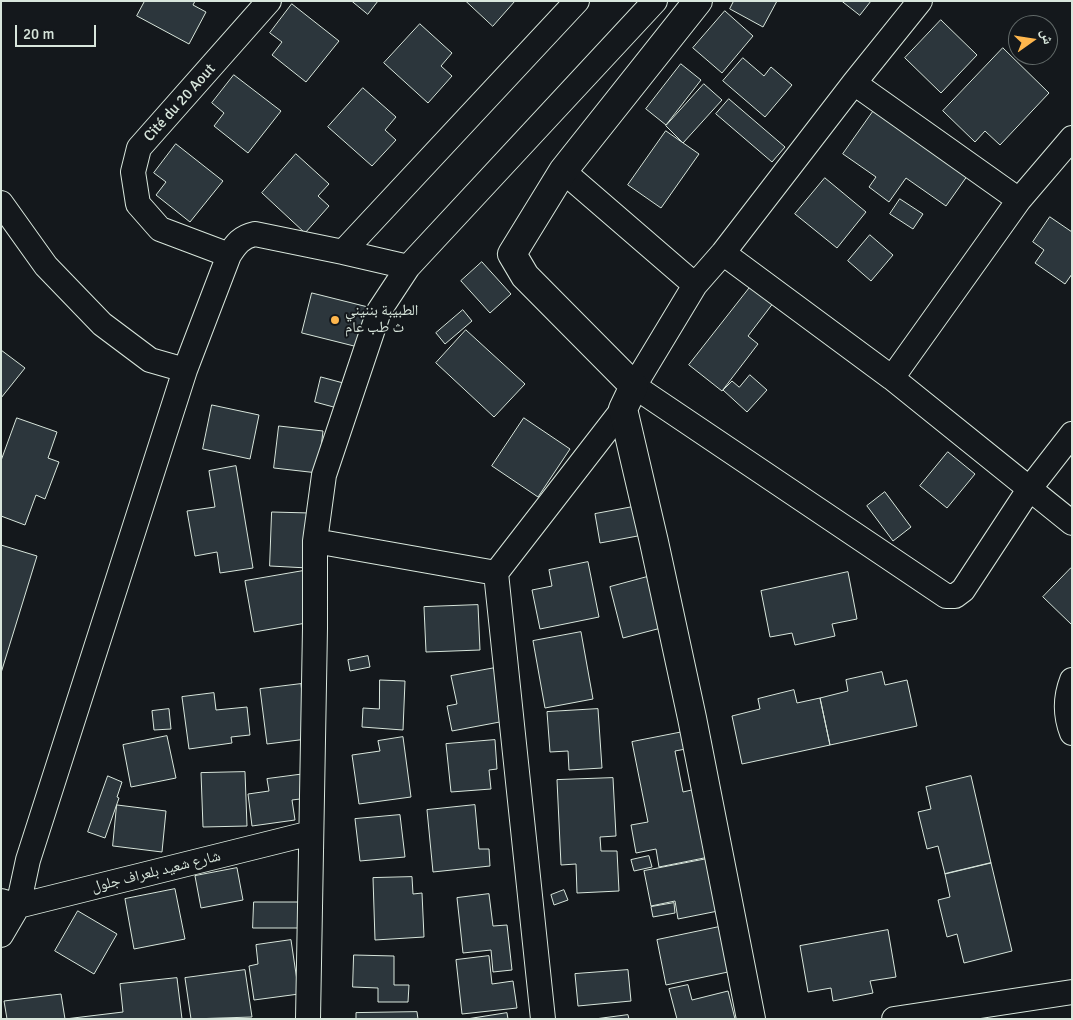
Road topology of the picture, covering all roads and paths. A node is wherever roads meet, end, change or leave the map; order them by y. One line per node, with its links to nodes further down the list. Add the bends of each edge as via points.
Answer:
1 (270, 1): 13 (street, Cité du 20 Aout, via 140,148 133,172 138,204 160,229)
2 (577, 1): 11 (street)
3 (655, 1): 14 (street)
4 (698, 1): 8 (street)
5 (920, 1): 6 (street)
6 (854, 83): 9 (street); 12 (street)
7 (1072, 138): 9 (street)
8 (563, 170): 15 (street); 18 (street, via 512,254 525,276)
9 (1019, 200): 17 (street)
10 (1, 203): 16 (street, via 46,266 102,324 150,360)
11 (343, 252): 13 (street, via 255,234 238,241); 14 (street)
12 (723, 252): 15 (street); 17 (street)
13 (229, 255): 16 (street)
14 (408, 267): 22 (street, via 379,311 324,475)
15 (695, 285): 18 (street)
16 (185, 370): 27 (street, via 28,860)
17 (892, 378): 20 (street)
18 (629, 397): 20 (street, via 946,596 955,596 962,590); 23 (street); 32 (street, via 654,542)
19 (1072, 434): 20 (street)
20 (1030, 488): 21 (street)
21 (1072, 523)
22 (315, 541): 23 (street); 26 (street)
23 (496, 573): 31 (street)
24 (1072, 680): 25 (street, via 1066,719)
25 (1072, 733)
26 (311, 833): 27 (street, شارع شعيد بلعراف جلول); 30 (street)
27 (10, 904): 28 (street)
28 (1, 935)
29 (1072, 992): 33 (street)
30 (308, 1019)
31 (543, 1019)
32 (751, 1019)
33 (894, 1019)

